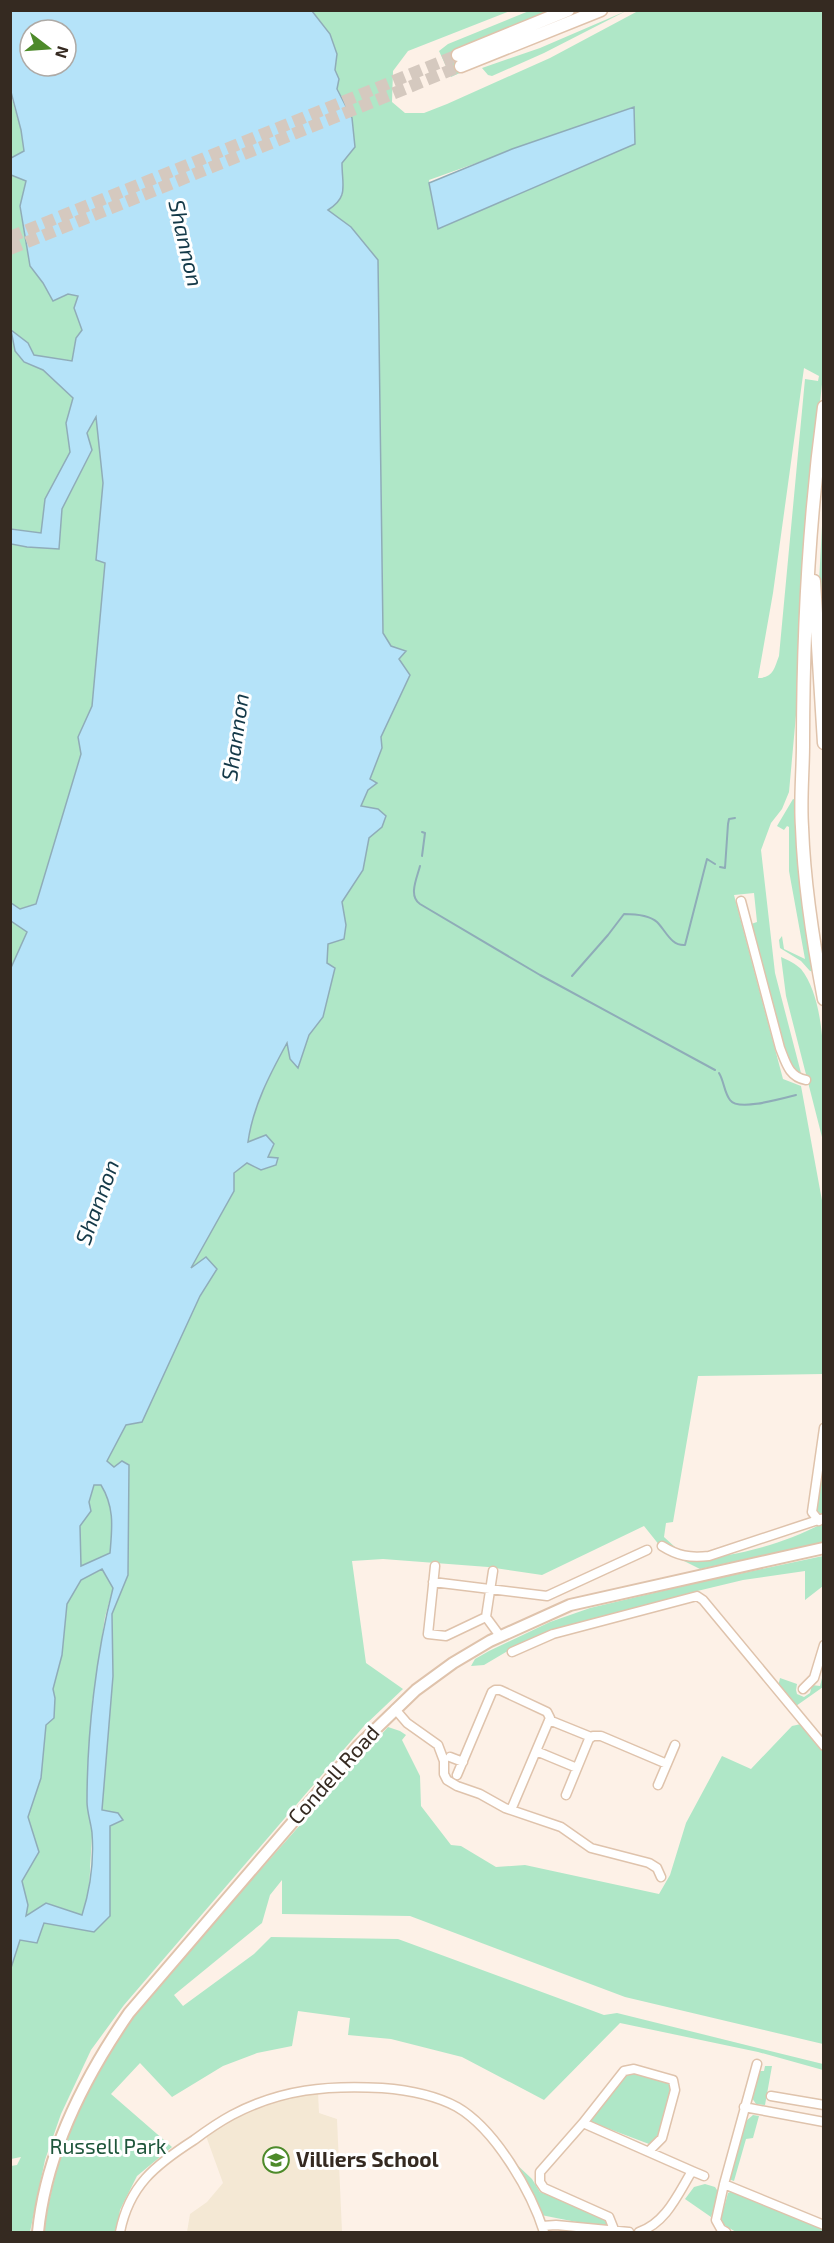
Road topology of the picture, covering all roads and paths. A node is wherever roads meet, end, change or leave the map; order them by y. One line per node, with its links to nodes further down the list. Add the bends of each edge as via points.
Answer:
1 (568, 10): 2 (highway, via 460,61)
2 (601, 10)
3 (824, 407): 7 (highway, via 806,585 802,825)
4 (824, 457): 5 (highway, via 814,578)
5 (824, 743)
6 (741, 900): 8 (street, via 780,1048 790,1072)
7 (824, 999)
8 (806, 1080)
9 (824, 1428): 10 (street, via 812,1512)
10 (821, 1520): 11 (street, via 708,1556 690,1558)
11 (662, 1546)
12 (824, 1548): 19 (main road, Condell Road, via 570,1605)
13 (647, 1550): 17 (street, via 547,1596)
14 (435, 1566): 16 (street)
15 (493, 1571): 17 (street)
16 (433, 1582): 17 (street); 18 (street, via 428,1634 446,1636)
17 (490, 1588): 18 (street)
18 (486, 1617): 19 (street)
19 (500, 1636): 23 (main road, Condell Road, via 453,1663)
20 (824, 1646): 22 (street, via 814,1678)
21 (512, 1652): 27 (street, via 553,1634 697,1596)
22 (803, 1689)
23 (394, 1709): 36 (street, via 438,1745 447,1780); 52 (main road, Condell Road, via 208,1919 109,2041 79,2093 64,2130 46,2186)
24 (549, 1720): 25 (street); 28 (street); 30 (street, via 547,1712 495,1690)
25 (591, 1737): 31 (street, via 601,1736); 32 (street)
26 (675, 1745): 31 (street)
27 (824, 1746)
28 (536, 1751): 32 (street); 36 (street)
29 (450, 1757): 30 (street)
30 (463, 1762): 33 (street)
31 (667, 1764): 34 (street)
32 (577, 1768): 35 (street)
33 (457, 1775)
34 (658, 1785)
35 (566, 1795)
36 (511, 1810): 37 (street, via 561,1827 591,1848 649,1863)
37 (661, 1877)
38 (757, 2064): 42 (street)
39 (771, 2096): 40 (street)
40 (799, 2101): 41 (street); 43 (street)
41 (824, 2105)
42 (744, 2107): 43 (street); 49 (street)
43 (796, 2117): 44 (street)
44 (824, 2122)
45 (583, 2123): 46 (street); 46 (street, via 624,2071 634,2069 673,2080 675,2091 662,2138); 54 (street, via 540,2172 540,2182 544,2188 609,2217)
46 (649, 2151): 47 (street)
47 (692, 2171): 48 (street); 56 (street, via 665,2214 650,2229)
48 (705, 2176)
49 (724, 2184): 50 (street); 57 (street, via 716,2220)
50 (824, 2225)
51 (543, 2229): 53 (street, via 506,2156 484,2129 458,2108 426,2095 332,2086 277,2097 232,2115 177,2150 143,2179 125,2211); 54 (street, via 556,2225)
52 (38, 2232)
53 (120, 2232)
54 (615, 2232): 55 (street)
55 (629, 2232)
56 (639, 2232)
57 (726, 2232)

